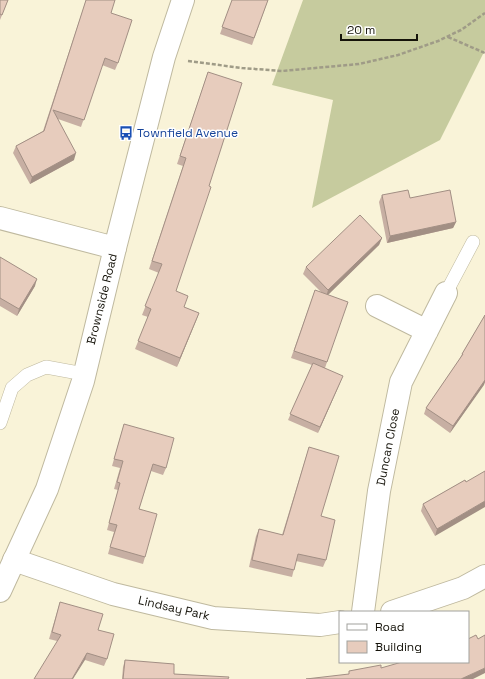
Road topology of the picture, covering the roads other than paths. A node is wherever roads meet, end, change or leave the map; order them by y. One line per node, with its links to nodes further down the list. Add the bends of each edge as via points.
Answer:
1 (183, 0): 4 (street, Brownside Road, via 164,57)
2 (0, 218): 4 (street)
3 (473, 242): 5 (lane)
4 (115, 248): 8 (street, Brownside Road)
5 (446, 293): 7 (street, Duncan Close)
6 (377, 306): 7 (street)
7 (427, 331): 13 (street, Duncan Close, via 401,382 379,491)
8 (84, 374): 9 (lane, via 46,367 27,375 12,388); 10 (street, Brownside Road, via 47,489)
9 (0, 423)
10 (14, 560): 12 (street, Brownside Road); 15 (street, Lindsay Park, via 113,594 213,618 320,625)
11 (485, 576): 14 (street, via 463,588)
12 (0, 591)
13 (363, 611)
14 (395, 611)
15 (339, 622)

